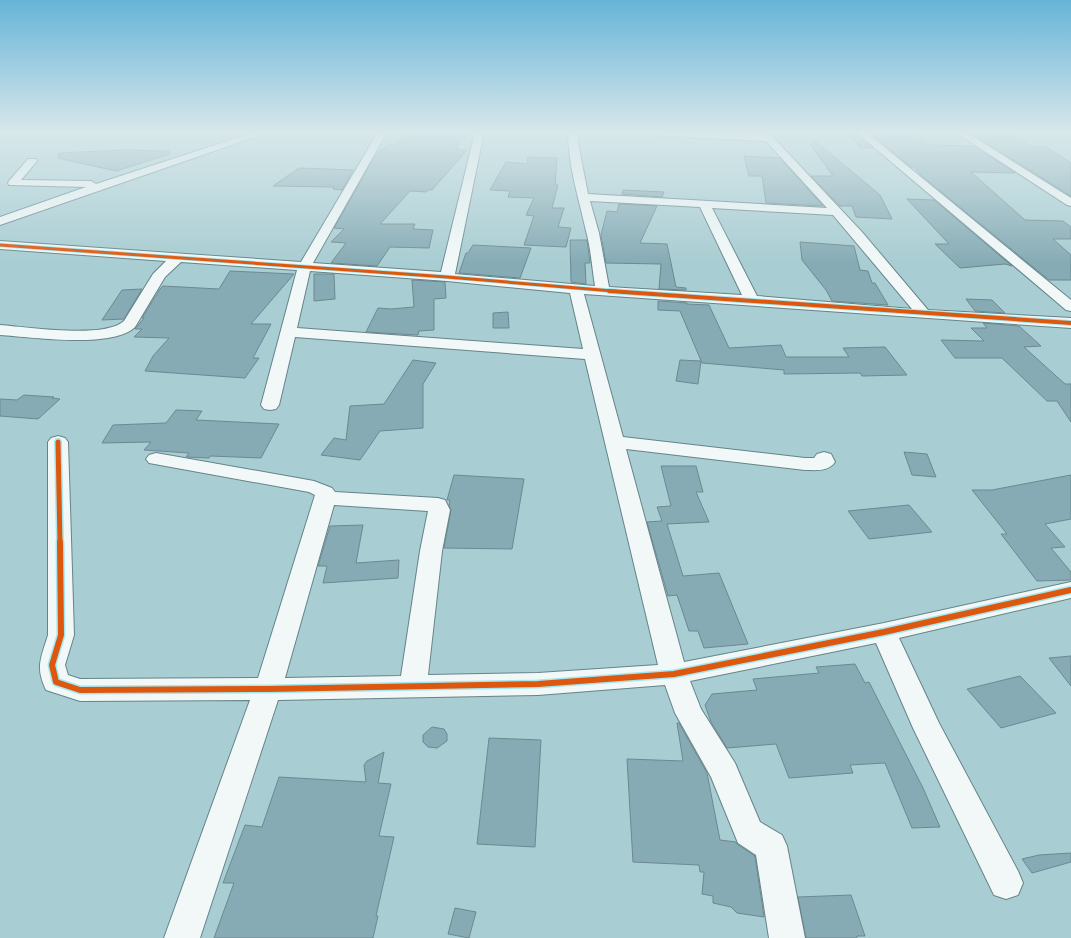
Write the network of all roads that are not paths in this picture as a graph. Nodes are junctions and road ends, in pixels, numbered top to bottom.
1 (19, 176) edge
2 (131, 176) edge
3 (358, 176) edge
4 (470, 176) edge
5 (579, 176) edge
6 (803, 176) edge
7 (912, 176) edge
8 (1028, 176) edge
9 (13, 183) junction
10 (0, 184) edge
11 (106, 184) junction
12 (582, 197) junction
13 (1071, 204) edge
14 (705, 205) junction
15 (836, 212) junction
16 (0, 221) edge
17 (0, 245) edge
18 (178, 258) junction
19 (304, 268) junction
20 (447, 277) junction
21 (576, 289) junction
22 (603, 290) junction
23 (752, 300) junction
24 (1071, 307) edge
25 (924, 314) junction
26 (1071, 323) edge
27 (0, 330) edge
28 (289, 332) junction
29 (592, 355) junction
30 (270, 405) dead end
31 (58, 442) dead end
32 (614, 442) junction
33 (824, 458) dead end
34 (156, 459) dead end
35 (326, 498) junction
36 (1071, 590) edge
37 (884, 632) junction
38 (674, 674) junction
39 (413, 687) junction
40 (268, 689) junction
41 (1006, 883) dead end
42 (182, 938) edge
43 (787, 938) edge

1 - 9 street
2 - 11 street
3 - 19 street
4 - 20 street
5 - 12 street
6 - 15 street
7 - 24 street
8 - 13 street
9 - 10 street
9 - 11 street
11 - 16 street
12 - 14 street
12 - 22 street
14 - 15 street
14 - 23 street
15 - 25 street
17 - 18 street
18 - 19 street
18 - 27 street
19 - 20 street
19 - 28 street
20 - 21 street
21 - 22 street
21 - 29 street
22 - 23 street
23 - 25 street
25 - 26 street
28 - 29 street
28 - 30 street
29 - 32 street
31 - 40 street
32 - 33 street
32 - 38 street
34 - 35 street
35 - 39 street
35 - 40 street
36 - 37 street
37 - 38 street
37 - 41 street
38 - 39 street
38 - 43 street
39 - 40 street
40 - 42 street

